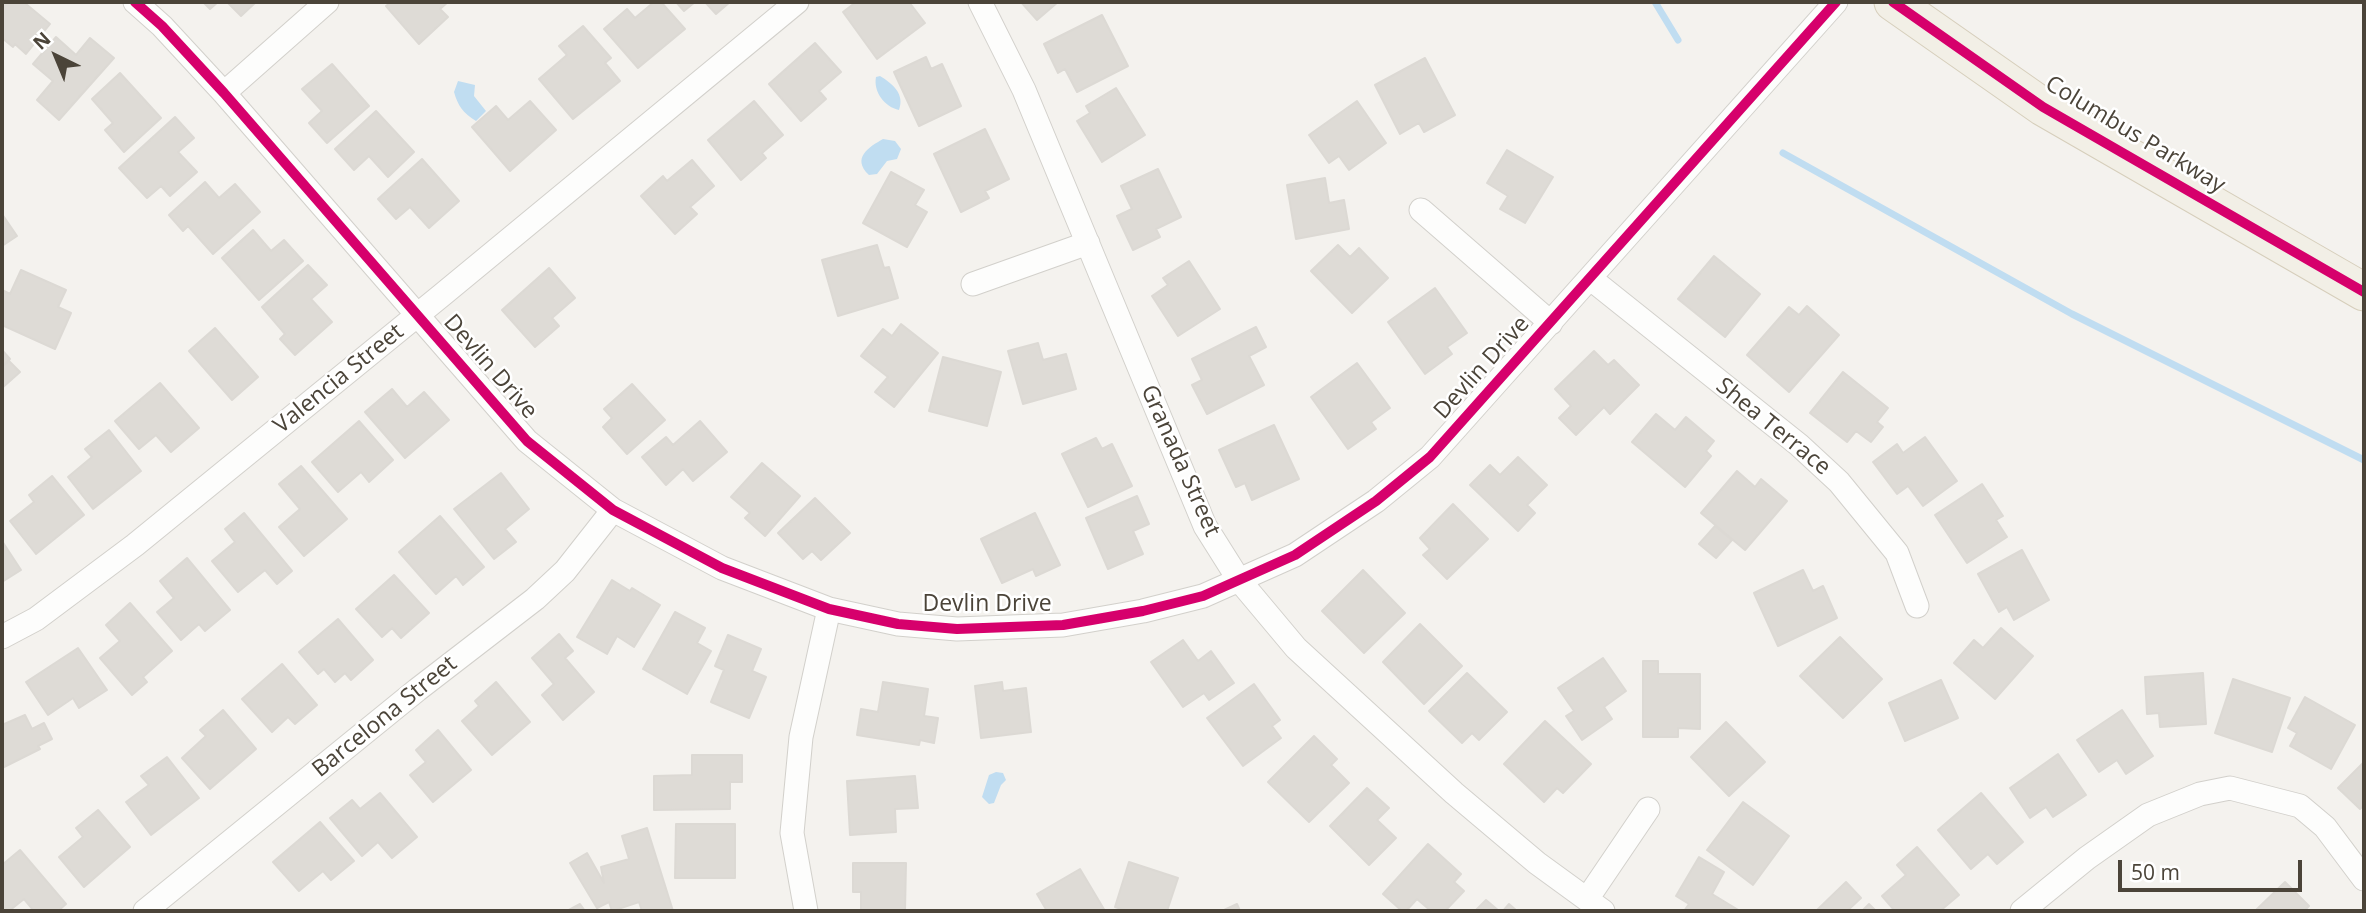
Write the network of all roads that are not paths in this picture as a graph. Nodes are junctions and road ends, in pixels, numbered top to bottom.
1 (135, 2) edge
2 (327, 2) edge
3 (796, 2) edge
4 (980, 2) edge
5 (1836, 2) edge
6 (1893, 2) edge
7 (224, 93) junction
8 (1421, 210) dead end
9 (1088, 243) junction
10 (1591, 279) junction
11 (973, 284) dead end
12 (2364, 292) edge
13 (418, 315) junction
14 (1551, 323) junction
15 (613, 510) junction
16 (1239, 580) junction
17 (1917, 606) dead end
18 (830, 609) junction
19 (2, 636) edge
20 (1648, 808) dead end
21 (2364, 879) edge
22 (1595, 905) edge
23 (145, 911) edge
24 (806, 911) edge
25 (2022, 911) edge

1 - 7 street, Devlin Drive
2 - 7 street
3 - 13 street, Valencia Street
4 - 9 street, Granada Street
5 - 10 street, Devlin Drive
6 - 12 main road, Columbus Parkway
7 - 13 street, Devlin Drive
8 - 14 street
9 - 11 street
9 - 16 street, Granada Street
10 - 14 street, Devlin Drive
10 - 17 street, Shea Terrace
13 - 15 street, Devlin Drive
13 - 19 street, Valencia Street
14 - 16 street, Devlin Drive
15 - 18 street, Devlin Drive
15 - 23 street, Barcelona Street
16 - 18 street, Devlin Drive
16 - 22 street, Granada Street
18 - 24 street
20 - 22 street
21 - 25 street

